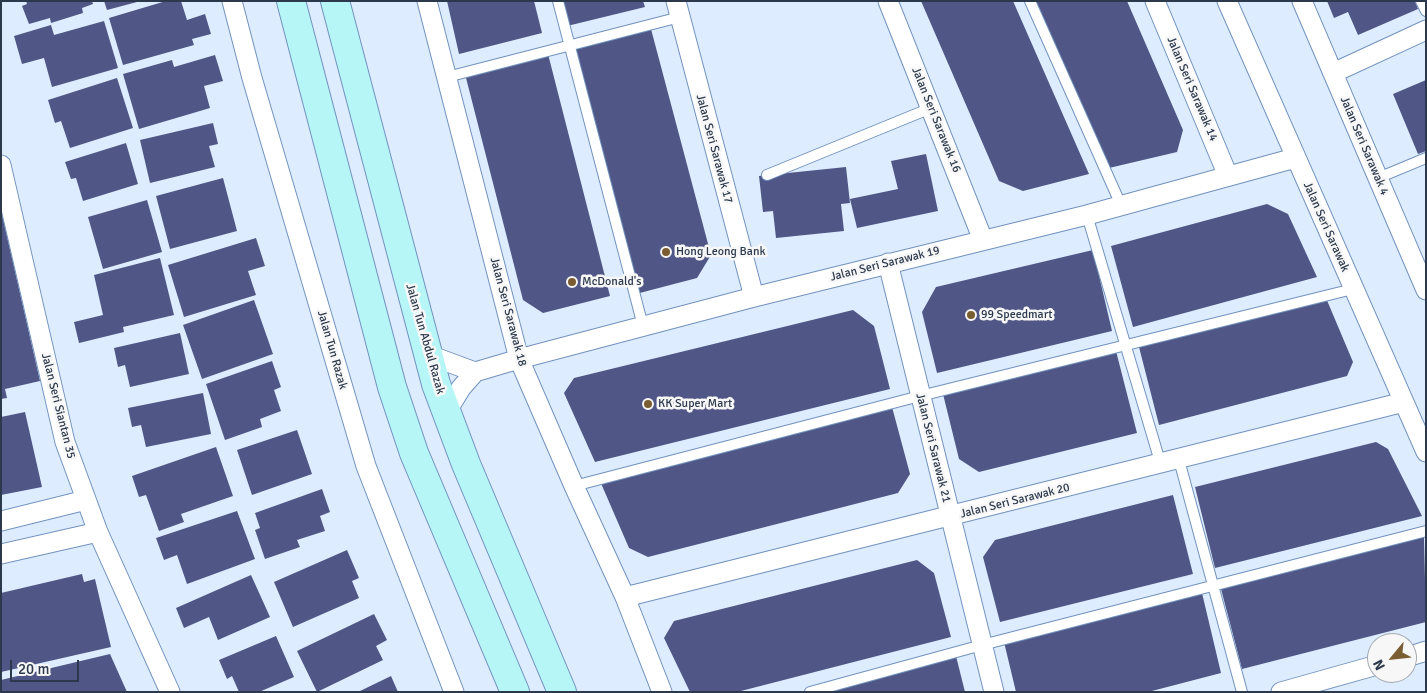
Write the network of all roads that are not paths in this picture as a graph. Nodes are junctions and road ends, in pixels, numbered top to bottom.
1 (232, 1) edge
2 (291, 1) edge
3 (335, 1) edge
4 (427, 1) edge
5 (558, 1) edge
6 (888, 1) edge
7 (1030, 1) edge
8 (1155, 1) edge
9 (1226, 1) edge
10 (1302, 1) edge
11 (1422, 1) edge
12 (678, 9) edge
13 (1426, 11) edge
14 (1426, 30) edge
15 (570, 45) junction
16 (1332, 73) junction
17 (447, 77) junction
18 (931, 108) junction
19 (1295, 158) junction
20 (1426, 158) edge
21 (1, 165) edge
22 (767, 174) dead end
23 (1228, 176) junction
24 (1378, 178) junction
25 (1121, 205) junction
26 (1087, 214) junction
27 (983, 240) junction
28 (888, 263) junction
29 (1424, 281) edge
30 (1353, 289) junction
31 (754, 297) junction
32 (643, 326) junction
33 (1126, 345) junction
34 (429, 355) junction
35 (519, 359) junction
36 (475, 372) junction
37 (920, 396) junction
38 (1404, 402) junction
39 (447, 411) junction
40 (1426, 452) edge
41 (1179, 460) junction
42 (1160, 464) junction
43 (574, 486) junction
44 (86, 500) junction
45 (950, 517) junction
46 (1, 521) edge
47 (1426, 531) edge
48 (98, 532) junction
49 (1, 554) edge
50 (1213, 585) junction
51 (625, 597) junction
52 (982, 645) junction
53 (1367, 668) edge
54 (170, 692) edge
55 (454, 692) edge
56 (515, 692) edge
57 (562, 692) edge
58 (662, 692) edge
59 (810, 692) edge
60 (994, 692) edge
61 (1242, 692) edge
62 (1281, 692) edge

1 - 55 street, Jalan Tun Razak
2 - 56 main road
3 - 34 main road, Jalan Tun Abdul Razak
4 - 17 street, Jalan Seri Sarawak 18
5 - 15 lane
6 - 18 street, Jalan Seri Sarawak 16
7 - 25 lane
8 - 23 street, Jalan Seri Sarawak 14
9 - 19 street, Jalan Seri Sarawak
10 - 16 street, Jalan Seri Sarawak 4
11 - 13 lane
12 - 15 lane
12 - 31 street, Jalan Seri Sarawak 17
14 - 16 street
15 - 17 lane
15 - 32 lane
16 - 24 street, Jalan Seri Sarawak 4
17 - 35 street, Jalan Seri Sarawak 18
18 - 22 lane
18 - 27 street, Jalan Seri Sarawak 16
19 - 23 street, Jalan Seri Sarawak 19
19 - 30 street, Jalan Seri Sarawak
20 - 24 lane
21 - 44 street, Jalan Seri Siantan 35
23 - 25 street, Jalan Seri Sarawak 19
24 - 29 street, Jalan Seri Sarawak 4
25 - 26 street, Jalan Seri Sarawak 19
26 - 27 street, Jalan Seri Sarawak 19
26 - 33 lane
27 - 28 street, Jalan Seri Sarawak 19
28 - 31 street, Jalan Seri Sarawak 19
28 - 37 street, Jalan Seri Sarawak 21
30 - 33 lane
30 - 38 street, Jalan Seri Sarawak
31 - 32 street, Jalan Seri Sarawak 19
32 - 35 street, Jalan Seri Sarawak 19
33 - 37 lane
33 - 42 lane
34 - 36 street
34 - 39 main road, Jalan Tun Abdul Razak
35 - 36 street, Jalan Seri Sarawak 19
35 - 43 street, Jalan Seri Sarawak 18
36 - 39 street
37 - 43 lane
37 - 45 street, Jalan Seri Sarawak 21
38 - 40 street, Jalan Seri Sarawak
38 - 41 street, Jalan Seri Sarawak 20
39 - 57 main road, Jalan Tun Abdul Razak
41 - 42 street, Jalan Seri Sarawak 20
41 - 50 lane
42 - 45 street, Jalan Seri Sarawak 20
43 - 51 street, Jalan Seri Sarawak 18
44 - 46 street
44 - 48 street, Jalan Seri Siantan 35
45 - 51 street, Jalan Seri Sarawak 20
45 - 52 street, Jalan Seri Sarawak 21
47 - 50 lane
48 - 49 street
48 - 54 street, Jalan Seri Siantan 35
50 - 52 lane
50 - 61 lane
51 - 58 street, Jalan Seri Sarawak 18
52 - 59 lane
52 - 60 street, Jalan Seri Sarawak 21
53 - 62 street

